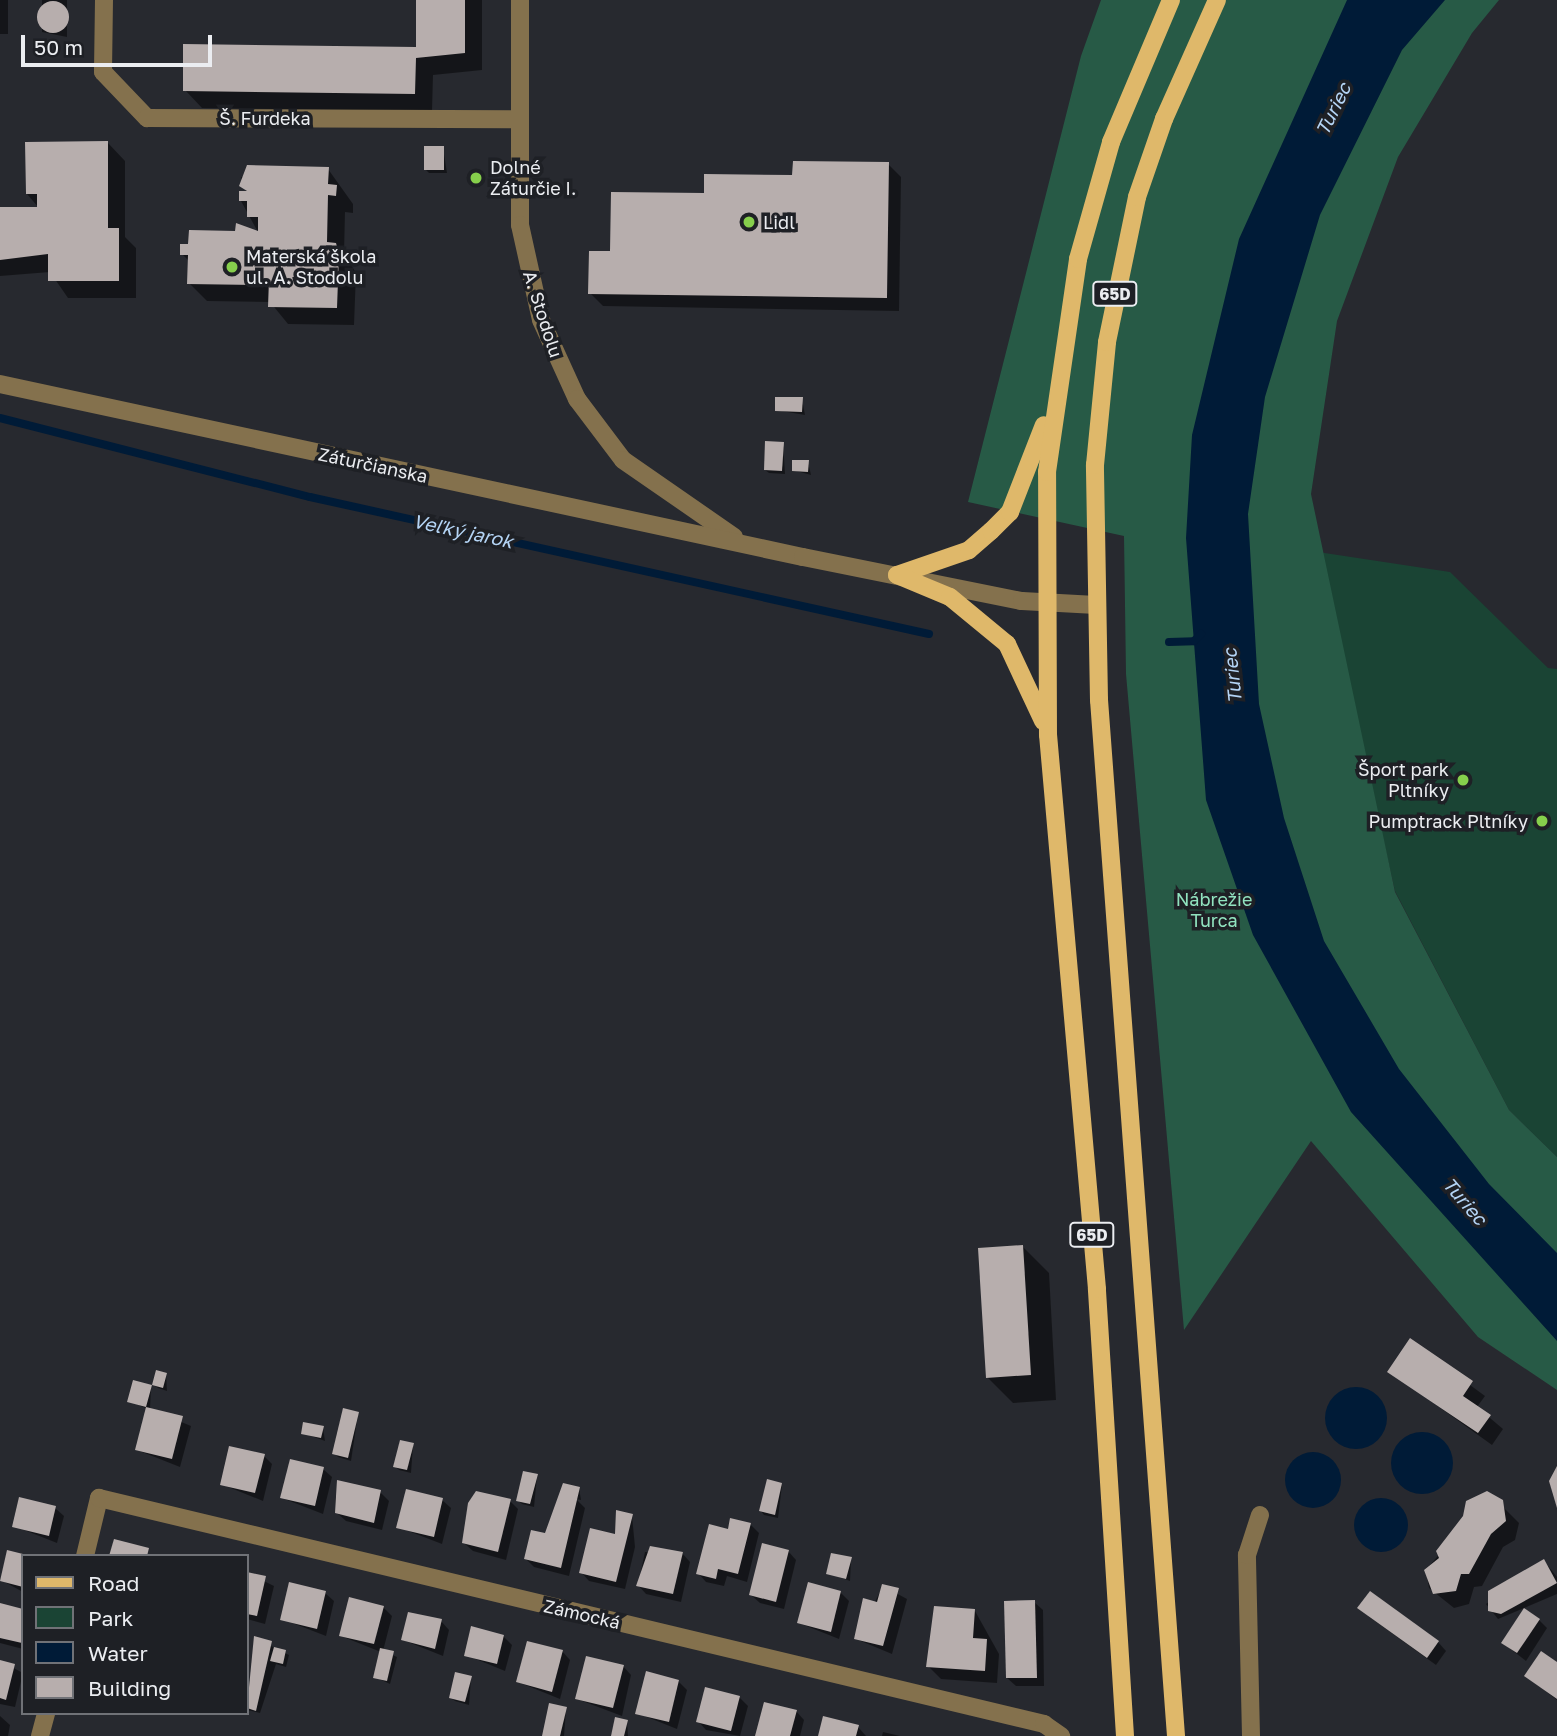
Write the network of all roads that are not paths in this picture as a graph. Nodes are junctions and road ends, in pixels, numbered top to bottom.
1 (104, 0) edge
2 (520, 0) edge
3 (1171, 0) edge
4 (1217, 0) edge
5 (517, 120) junction
6 (0, 384) edge
7 (1053, 399) junction
8 (746, 545) junction
9 (897, 575) junction
10 (1046, 603) junction
11 (1096, 605) junction
12 (1048, 735) junction
13 (1260, 1515) dead end
14 (85, 1554) edge
15 (45, 1715) edge
16 (40, 1736) edge
17 (1061, 1736) edge
18 (1125, 1736) edge
19 (1176, 1736) edge
20 (1251, 1736) edge

1 - 5 street, Š. Furdeka
2 - 5 street, A. Stodolu
3 - 7 main road, 65D
4 - 11 main road, 65D
5 - 8 street, A. Stodolu
6 - 8 street, Záturčianska
7 - 9 main road
7 - 10 main road, 65D
8 - 9 street, Záturčianska
9 - 10 street, Záturčianska
9 - 12 main road
10 - 11 street, Záturčianska
10 - 12 main road, 65D
11 - 19 main road, 65D
12 - 18 main road, 65D
13 - 20 street
14 - 17 street, Zámocká
15 - 16 street

